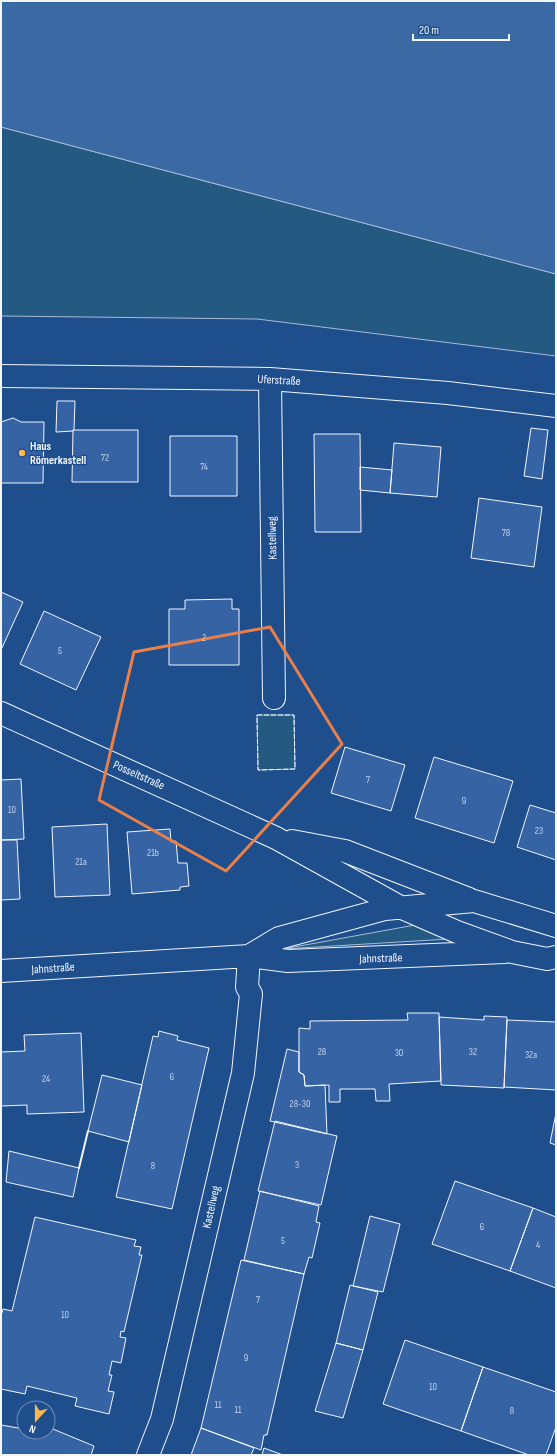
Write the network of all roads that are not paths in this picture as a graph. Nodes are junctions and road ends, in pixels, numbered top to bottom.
1 (1, 376) edge
2 (270, 379) junction
3 (556, 406) edge
4 (274, 698) dead end
5 (1, 713) edge
6 (276, 838) junction
7 (474, 901) junction
8 (402, 908) junction
9 (556, 926) edge
10 (512, 952) junction
11 (249, 956) junction
12 (556, 957) edge
13 (1, 971) edge
14 (148, 1455) edge

1 - 2 street, Uferstraße
2 - 3 street, Uferstraße
2 - 4 street, Kastellweg
5 - 6 street, Posseltstraße
6 - 7 street, Posseltstraße
6 - 8 street, Posseltstraße
7 - 8 street, Jahnstraße
7 - 9 street, Jahnstraße
8 - 10 street, Jahnstraße
8 - 11 street, Jahnstraße
10 - 11 street, Jahnstraße
10 - 12 street, Jahnstraße
11 - 13 street, Jahnstraße
11 - 14 street, Kastellweg

